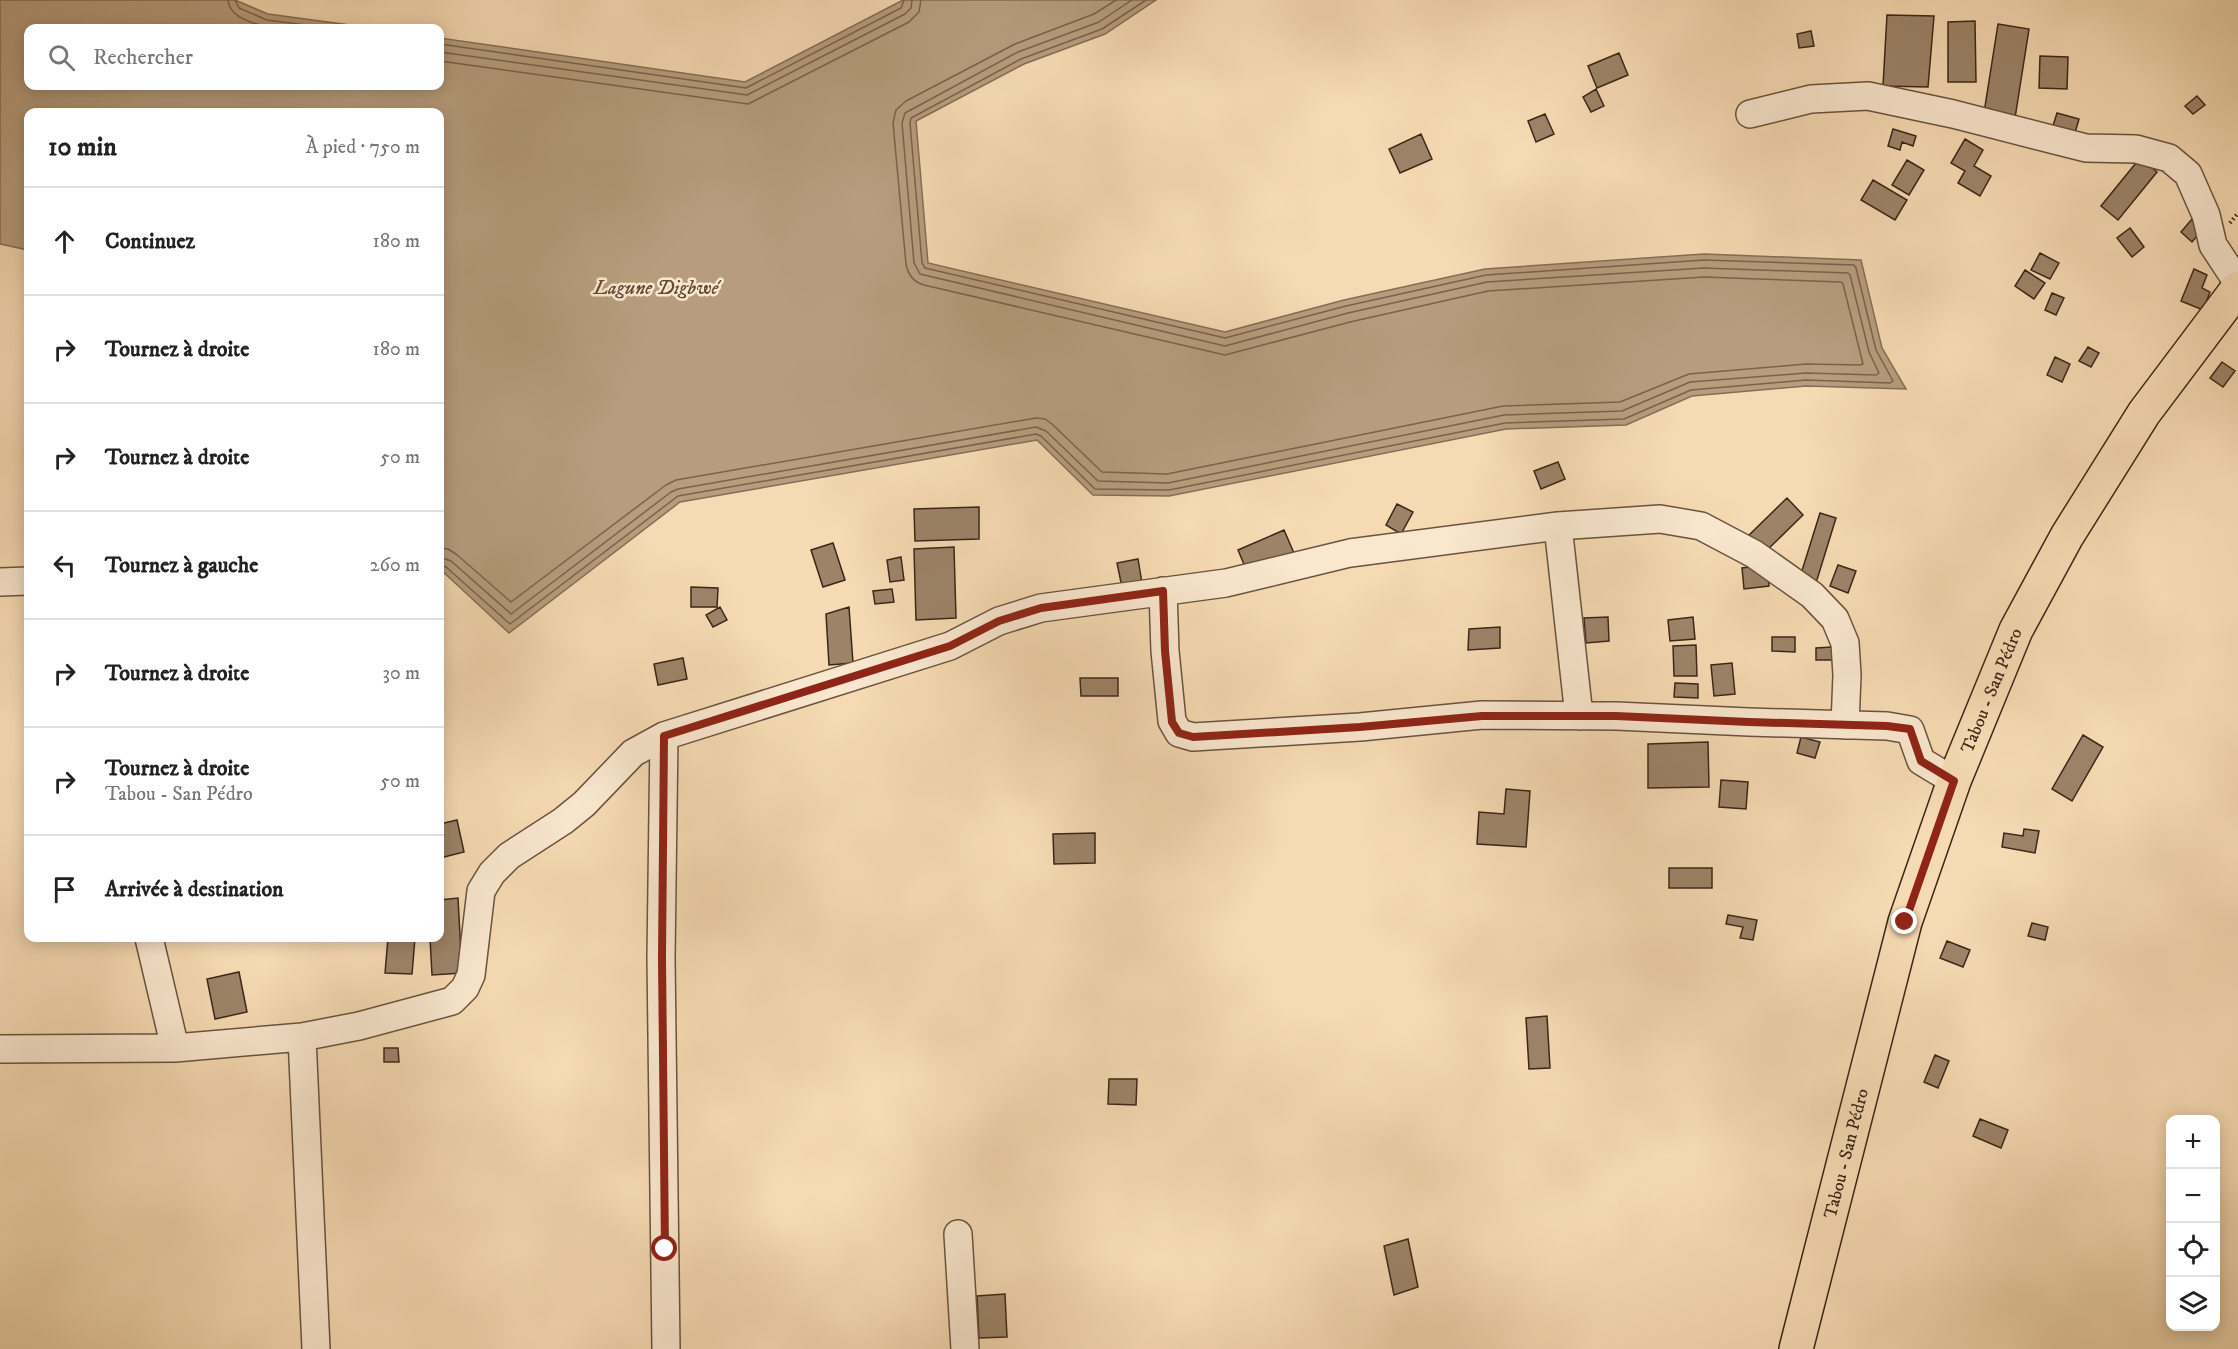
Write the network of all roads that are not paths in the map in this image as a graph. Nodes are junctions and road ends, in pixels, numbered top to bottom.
1 (1750, 114) dead end
2 (2238, 283) edge
3 (2238, 288) edge
4 (1558, 526) junction
5 (24, 581) edge
6 (0, 582) edge
7 (1163, 591) junction
8 (1579, 716) junction
9 (1845, 725) junction
10 (664, 736) junction
11 (1954, 781) junction
12 (150, 942) edge
13 (302, 1037) junction
14 (175, 1048) junction
15 (0, 1049) edge
16 (958, 1234) dead end
17 (316, 1349) edge
18 (666, 1349) edge
19 (966, 1349) edge
20 (1797, 1349) edge

1 - 2 street
3 - 11 main road, Tabou - San Pédro
4 - 7 street
4 - 8 street
4 - 9 street
5 - 6 street
7 - 8 street
7 - 10 street
8 - 9 street
9 - 11 street
10 - 13 street
10 - 18 street
11 - 20 main road, Tabou - San Pédro
12 - 14 street
13 - 14 street
13 - 17 street
14 - 15 street
16 - 19 street

